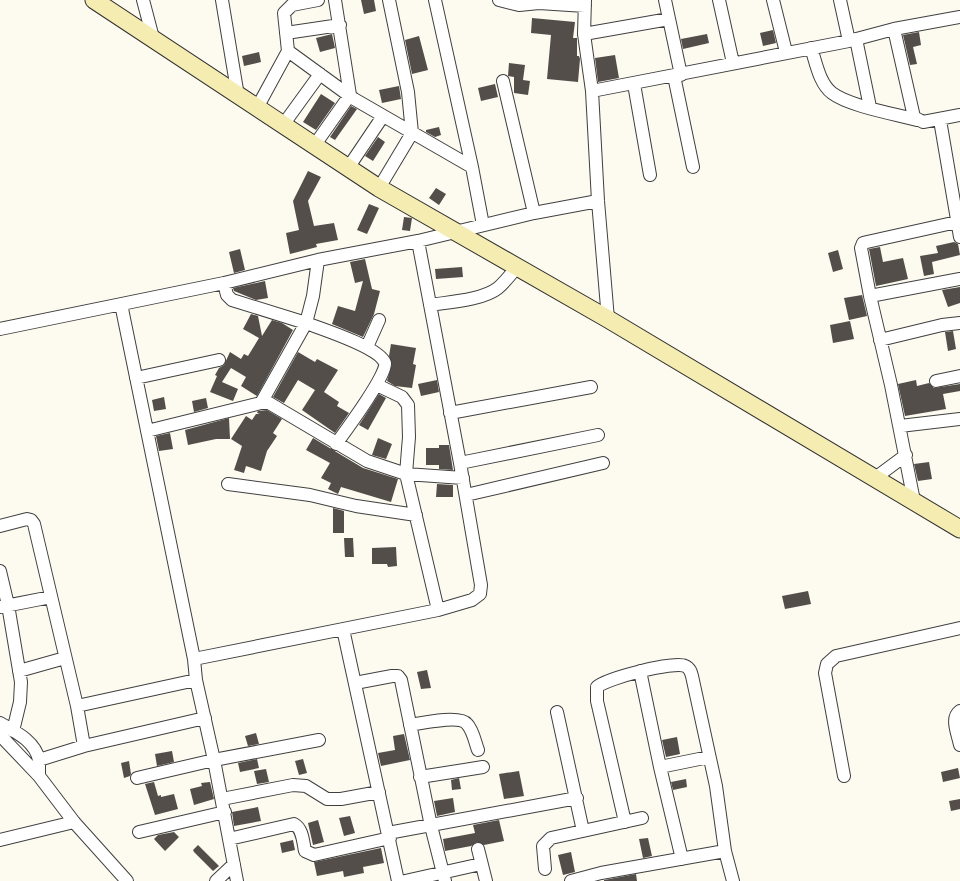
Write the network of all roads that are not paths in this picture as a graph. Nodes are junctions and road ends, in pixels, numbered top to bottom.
1 (94, 0) edge
2 (144, 0) edge
3 (222, 0) edge
4 (318, 0) edge
5 (335, 0) edge
6 (390, 0) edge
7 (435, 0) edge
8 (499, 0) edge
9 (665, 0) edge
10 (719, 0) edge
11 (774, 0) edge
12 (840, 0) edge
13 (539, 2) edge
14 (585, 3) edge
15 (960, 17) edge
16 (669, 19) junction
17 (340, 25) junction
18 (894, 29) junction
19 (286, 33) junction
20 (584, 34) junction
21 (153, 38) junction
22 (852, 40) junction
23 (811, 48) junction
24 (288, 51) junction
25 (786, 52) junction
26 (733, 63) junction
27 (320, 74) junction
28 (677, 76) junction
29 (503, 81) dead end
30 (634, 84) junction
31 (592, 91) junction
32 (350, 95) junction
33 (238, 96) junction
34 (870, 107) junction
35 (257, 108) junction
36 (960, 115) edge
37 (383, 116) junction
38 (917, 120) junction
39 (940, 120) junction
40 (283, 125) junction
41 (412, 133) junction
42 (314, 146) junction
43 (472, 167) junction
44 (693, 167) dead end
45 (348, 168) junction
46 (650, 175) dead end
47 (379, 188) junction
48 (598, 200) junction
49 (534, 213) junction
50 (956, 222) junction
51 (483, 225) junction
52 (456, 232) junction
53 (960, 237) edge
54 (418, 241) junction
55 (318, 260) junction
56 (517, 267) junction
57 (960, 279) edge
58 (224, 283) junction
59 (870, 296) junction
60 (121, 304) junction
61 (430, 305) junction
62 (608, 319) junction
63 (379, 320) dead end
64 (306, 323) junction
65 (960, 324) edge
66 (0, 329) edge
67 (880, 340) junction
68 (367, 347) junction
69 (220, 360) dead end
70 (960, 376) edge
71 (136, 378) junction
72 (936, 381) dead end
73 (377, 385) junction
74 (591, 387) dead end
75 (261, 403) junction
76 (450, 414) junction
77 (960, 420) edge
78 (900, 426) junction
79 (148, 431) junction
80 (598, 435) dead end
81 (336, 444) junction
82 (906, 455) junction
83 (460, 463) junction
84 (603, 463) dead end
85 (406, 474) junction
86 (463, 478) junction
87 (875, 478) junction
88 (228, 484) dead end
89 (466, 495) junction
90 (914, 501) junction
91 (416, 514) junction
92 (0, 526) edge
93 (960, 529) edge
94 (0, 570) edge
95 (51, 597) junction
96 (4, 606) edge
97 (438, 610) junction
98 (960, 628) edge
99 (343, 629) junction
100 (65, 658) junction
101 (194, 659) junction
102 (19, 671) junction
103 (640, 671) junction
104 (196, 680) junction
105 (355, 683) junction
106 (77, 706) junction
107 (960, 710) edge
108 (557, 712) dead end
109 (205, 718) junction
110 (0, 723) edge
111 (410, 725) junction
112 (13, 730) junction
113 (0, 735) edge
114 (319, 740) dead end
115 (960, 745) edge
116 (84, 746) junction
117 (478, 750) dead end
118 (710, 757) junction
119 (39, 760) junction
120 (214, 760) junction
121 (483, 766) dead end
122 (660, 767) junction
123 (39, 776) junction
124 (844, 776) dead end
125 (420, 777) junction
126 (137, 778) dead end
127 (379, 792) junction
128 (577, 798) junction
129 (222, 799) junction
130 (225, 812) junction
131 (642, 818) dead end
132 (74, 822) junction
133 (625, 822) junction
134 (431, 826) junction
135 (583, 831) junction
136 (139, 832) dead end
137 (389, 836) junction
138 (229, 839) junction
139 (0, 840) edge
140 (478, 849) dead end
141 (725, 851) junction
142 (682, 859) junction
143 (234, 864) junction
144 (481, 864) junction
145 (545, 869) dead end
146 (444, 877) edge
147 (127, 881) edge
148 (216, 881) edge
149 (237, 881) edge
150 (398, 881) edge
151 (405, 881) edge
152 (486, 881) edge
153 (571, 881) edge
154 (733, 881) edge

1 - 21 street
2 - 21 street
3 - 33 street
4 - 19 street
5 - 17 street
6 - 41 street
7 - 43 street
8 - 13 street
9 - 16 street
10 - 26 street
11 - 25 street
12 - 22 street
13 - 14 street
14 - 20 street
15 - 18 street
16 - 20 street
16 - 28 street
17 - 19 street
17 - 32 street
18 - 22 street
18 - 38 street
19 - 24 street
20 - 31 street
21 - 33 street
22 - 23 street
22 - 34 street
23 - 25 street
23 - 34 street
24 - 27 street
24 - 35 street
25 - 26 street
26 - 28 street
27 - 32 street
27 - 40 street
28 - 30 street
28 - 44 street
29 - 49 street
30 - 31 street
30 - 46 street
31 - 48 street
32 - 37 street
32 - 42 street
33 - 35 street
34 - 38 street
35 - 40 street
36 - 39 street
37 - 41 street
37 - 45 street
38 - 39 street
39 - 50 street
40 - 42 street
41 - 43 street
41 - 47 street
42 - 45 street
43 - 51 street
45 - 47 street
47 - 52 street
48 - 49 street
48 - 62 street
49 - 51 street
50 - 53 street
50 - 59 street
51 - 52 street
52 - 54 street
52 - 56 street
54 - 55 street
54 - 61 street
55 - 58 street
55 - 64 street
56 - 61 street
56 - 62 street
57 - 59 street
58 - 60 street
58 - 64 street
59 - 67 street
60 - 66 street
60 - 71 street
61 - 76 street
62 - 87 street
63 - 68 street
64 - 68 street
64 - 75 street
65 - 67 street
67 - 78 street
68 - 73 street
69 - 71 street
70 - 72 street
71 - 79 street
73 - 81 street
73 - 85 street
74 - 76 street
75 - 79 street
75 - 81 street
76 - 83 street
77 - 78 street
78 - 82 street
79 - 101 street
80 - 83 street
81 - 85 street
82 - 87 street
82 - 90 street
83 - 86 street
84 - 89 street
85 - 86 street
85 - 91 street
86 - 89 street
87 - 90 street
88 - 91 street
89 - 97 street
90 - 93 street
91 - 97 street
92 - 95 street
94 - 96 street
95 - 96 street
95 - 100 street
96 - 102 street
97 - 99 street
98 - 124 street
99 - 101 street
99 - 105 street
100 - 102 street
100 - 106 street
101 - 104 street
102 - 112 street
103 - 118 street
103 - 122 street
103 - 133 street
104 - 106 street
104 - 109 street
105 - 111 street
105 - 127 street
106 - 116 street
107 - 115 street
108 - 128 street
109 - 116 street
109 - 120 street
110 - 112 street
111 - 117 street
111 - 125 street
112 - 119 street
113 - 123 street
114 - 120 street
116 - 119 street
118 - 122 street
118 - 141 street
119 - 123 street
120 - 126 street
120 - 129 street
121 - 125 street
122 - 142 street
123 - 132 street
125 - 134 street
127 - 129 street
127 - 137 street
128 - 134 street
128 - 135 street
129 - 130 street
130 - 136 street
130 - 138 street
131 - 133 street
132 - 139 street
132 - 147 street
133 - 135 street
134 - 137 street
134 - 146 street
135 - 145 street
137 - 138 street
137 - 150 street
138 - 143 street
140 - 144 street
141 - 142 street
141 - 154 street
142 - 153 street
143 - 148 street
143 - 149 street
144 - 146 street
144 - 152 street
146 - 151 street

